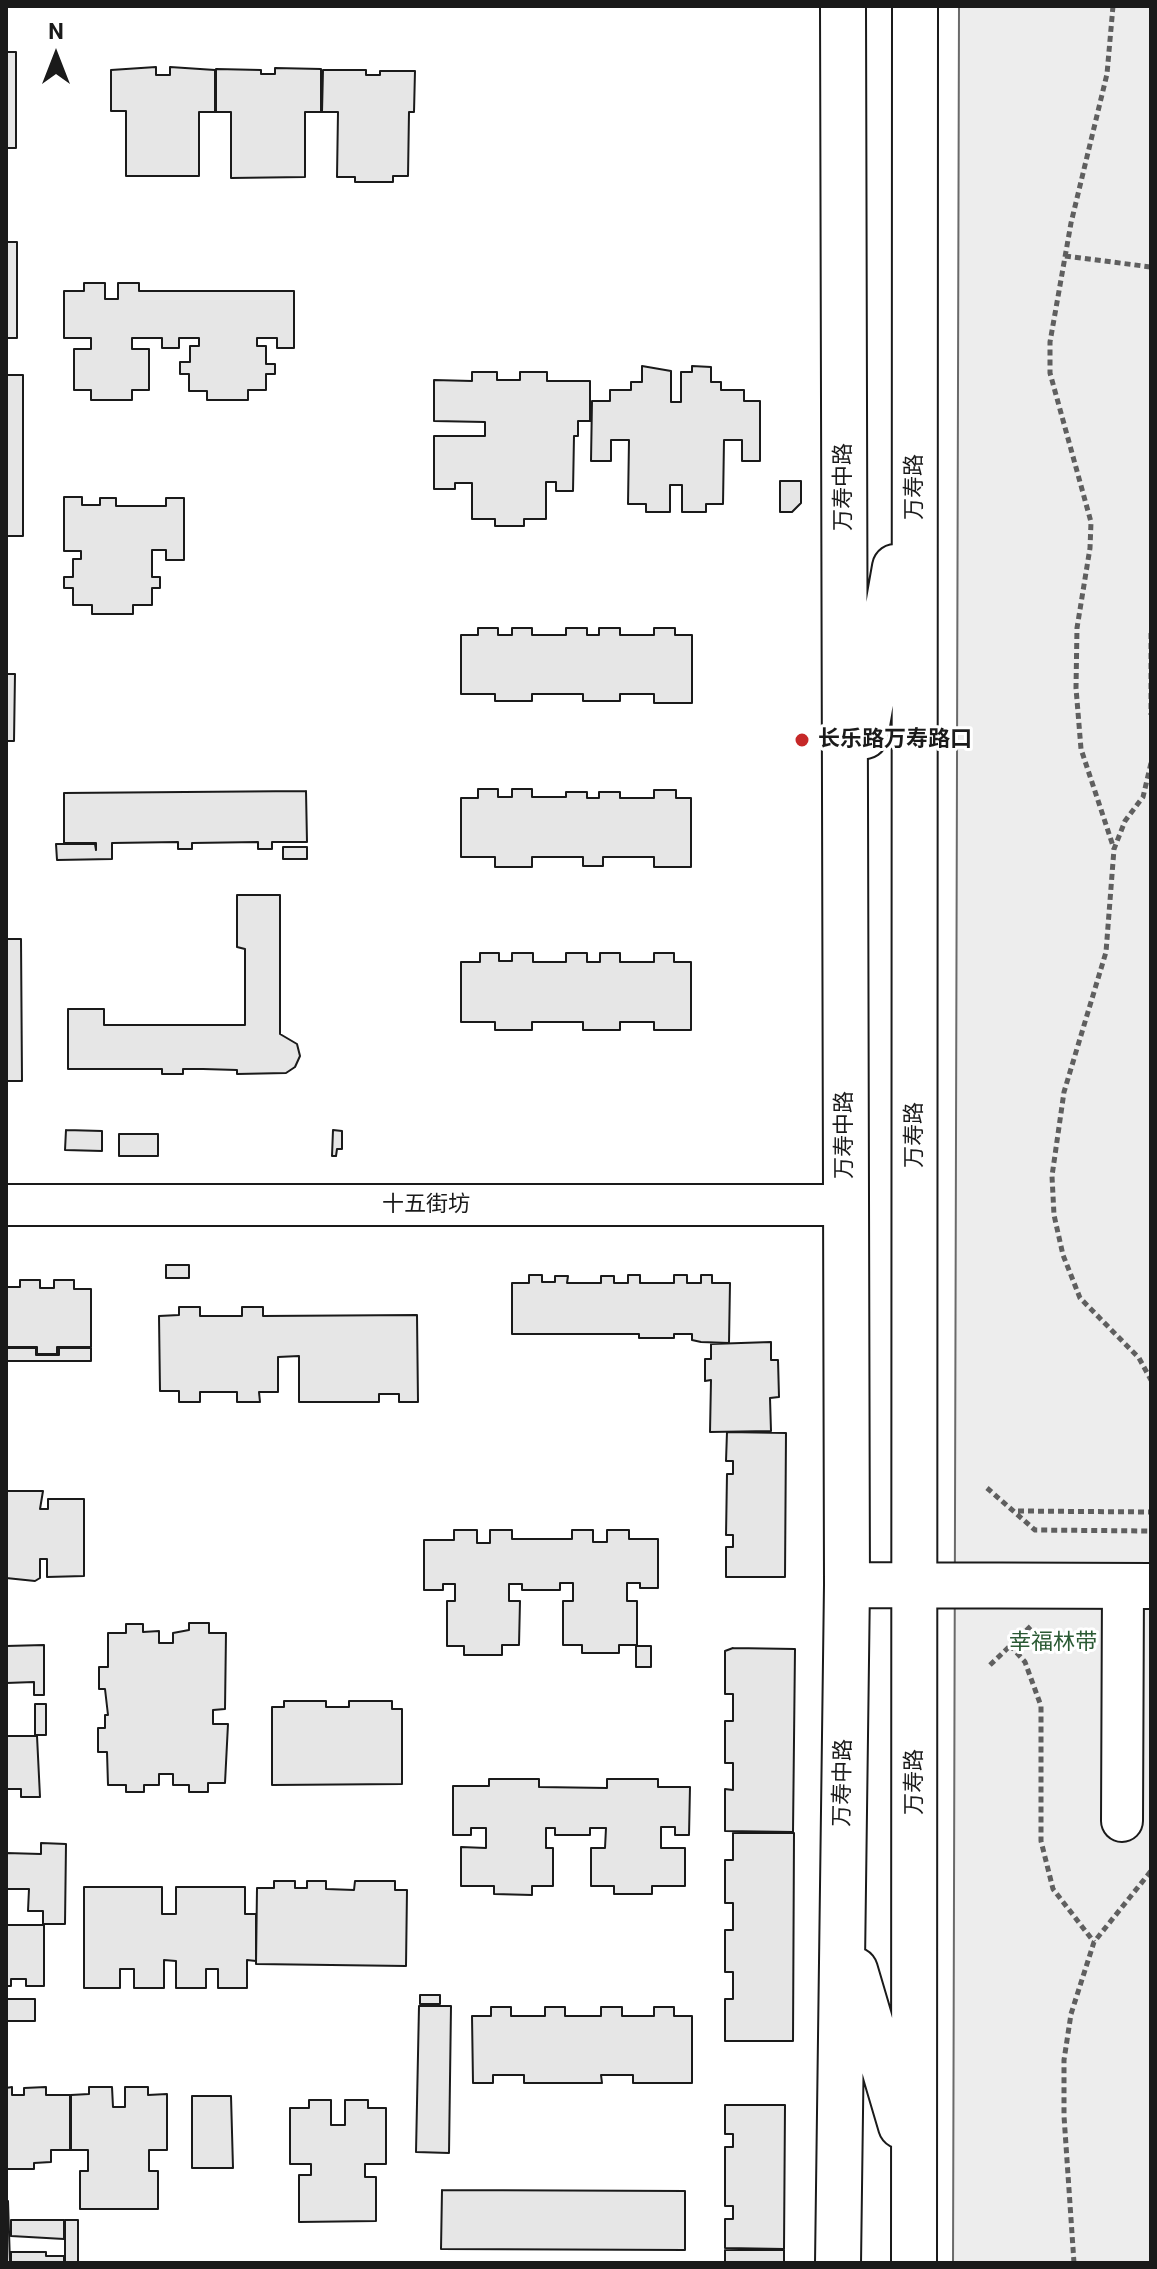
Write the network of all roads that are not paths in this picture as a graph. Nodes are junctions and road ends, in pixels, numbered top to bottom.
1 (843, 6) edge
2 (915, 6) edge
3 (915, 451) junction
4 (845, 851) junction
5 (6, 1205) edge
6 (846, 1205) junction
7 (847, 1585) junction
8 (915, 1586) junction
9 (1137, 1586) edge
10 (1122, 1821) dead end
11 (842, 1925) junction
12 (915, 2174) junction
13 (838, 2263) edge
14 (914, 2263) edge

1 - 4 main road, 万寿中路
2 - 3 main road, 万寿路
3 - 4 main road
3 - 8 main road, 万寿路
4 - 6 main road, 万寿中路
5 - 6 street, 十五街坊
6 - 7 main road, 万寿中路
7 - 8 main road
7 - 11 main road, 万寿中路
8 - 9 main road
8 - 12 main road, 万寿路
9 - 10 street
11 - 12 main road
11 - 13 main road, 万寿中路
12 - 14 main road, 万寿路

